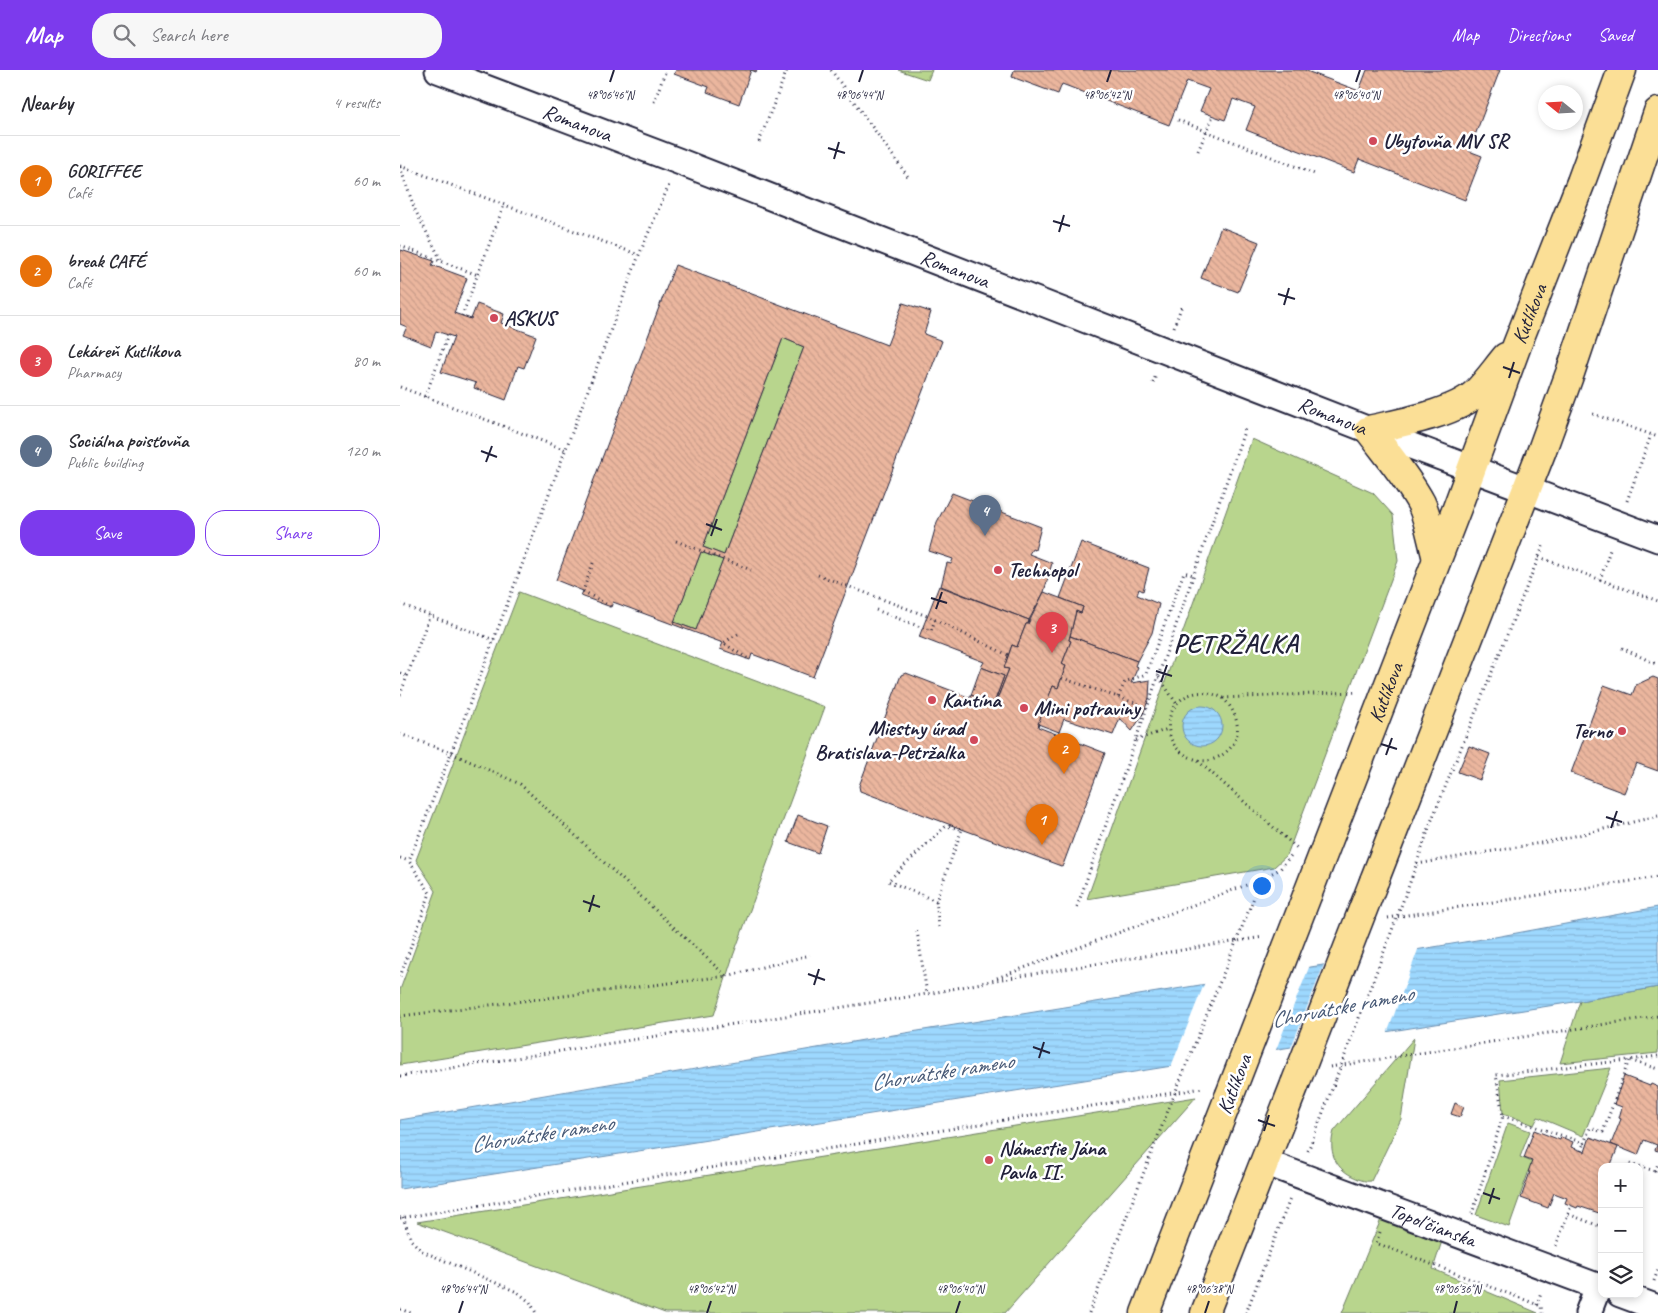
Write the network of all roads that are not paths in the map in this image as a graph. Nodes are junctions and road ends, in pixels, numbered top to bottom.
1 (438, 70) edge
2 (1622, 70) edge
3 (1658, 112) edge
4 (1517, 345) junction
5 (1369, 430) junction
6 (1472, 468) junction
7 (1527, 489) junction
8 (1658, 539) edge
9 (1437, 559) junction
10 (1264, 1162) junction
11 (1598, 1287) edge
12 (1600, 1298) edge
13 (1629, 1298) edge
14 (1658, 1308) edge
15 (1145, 1313) edge
16 (1205, 1313) edge
17 (1588, 1313) edge

1 - 5 street, Romanova
2 - 4 main road, Kutlíkova
3 - 7 main road
4 - 5 main road
4 - 6 main road, Kutlíkova
5 - 6 street, Romanova
5 - 9 main road
6 - 7 street, Romanova
6 - 9 main road, Kutlíkova
7 - 8 street, Romanova
7 - 10 main road, bridge
9 - 15 main road, Kutlíkova, bridge
10 - 11 street, Topoľčianska
10 - 16 main road
12 - 17 street
13 - 14 street, Topoľčianska

